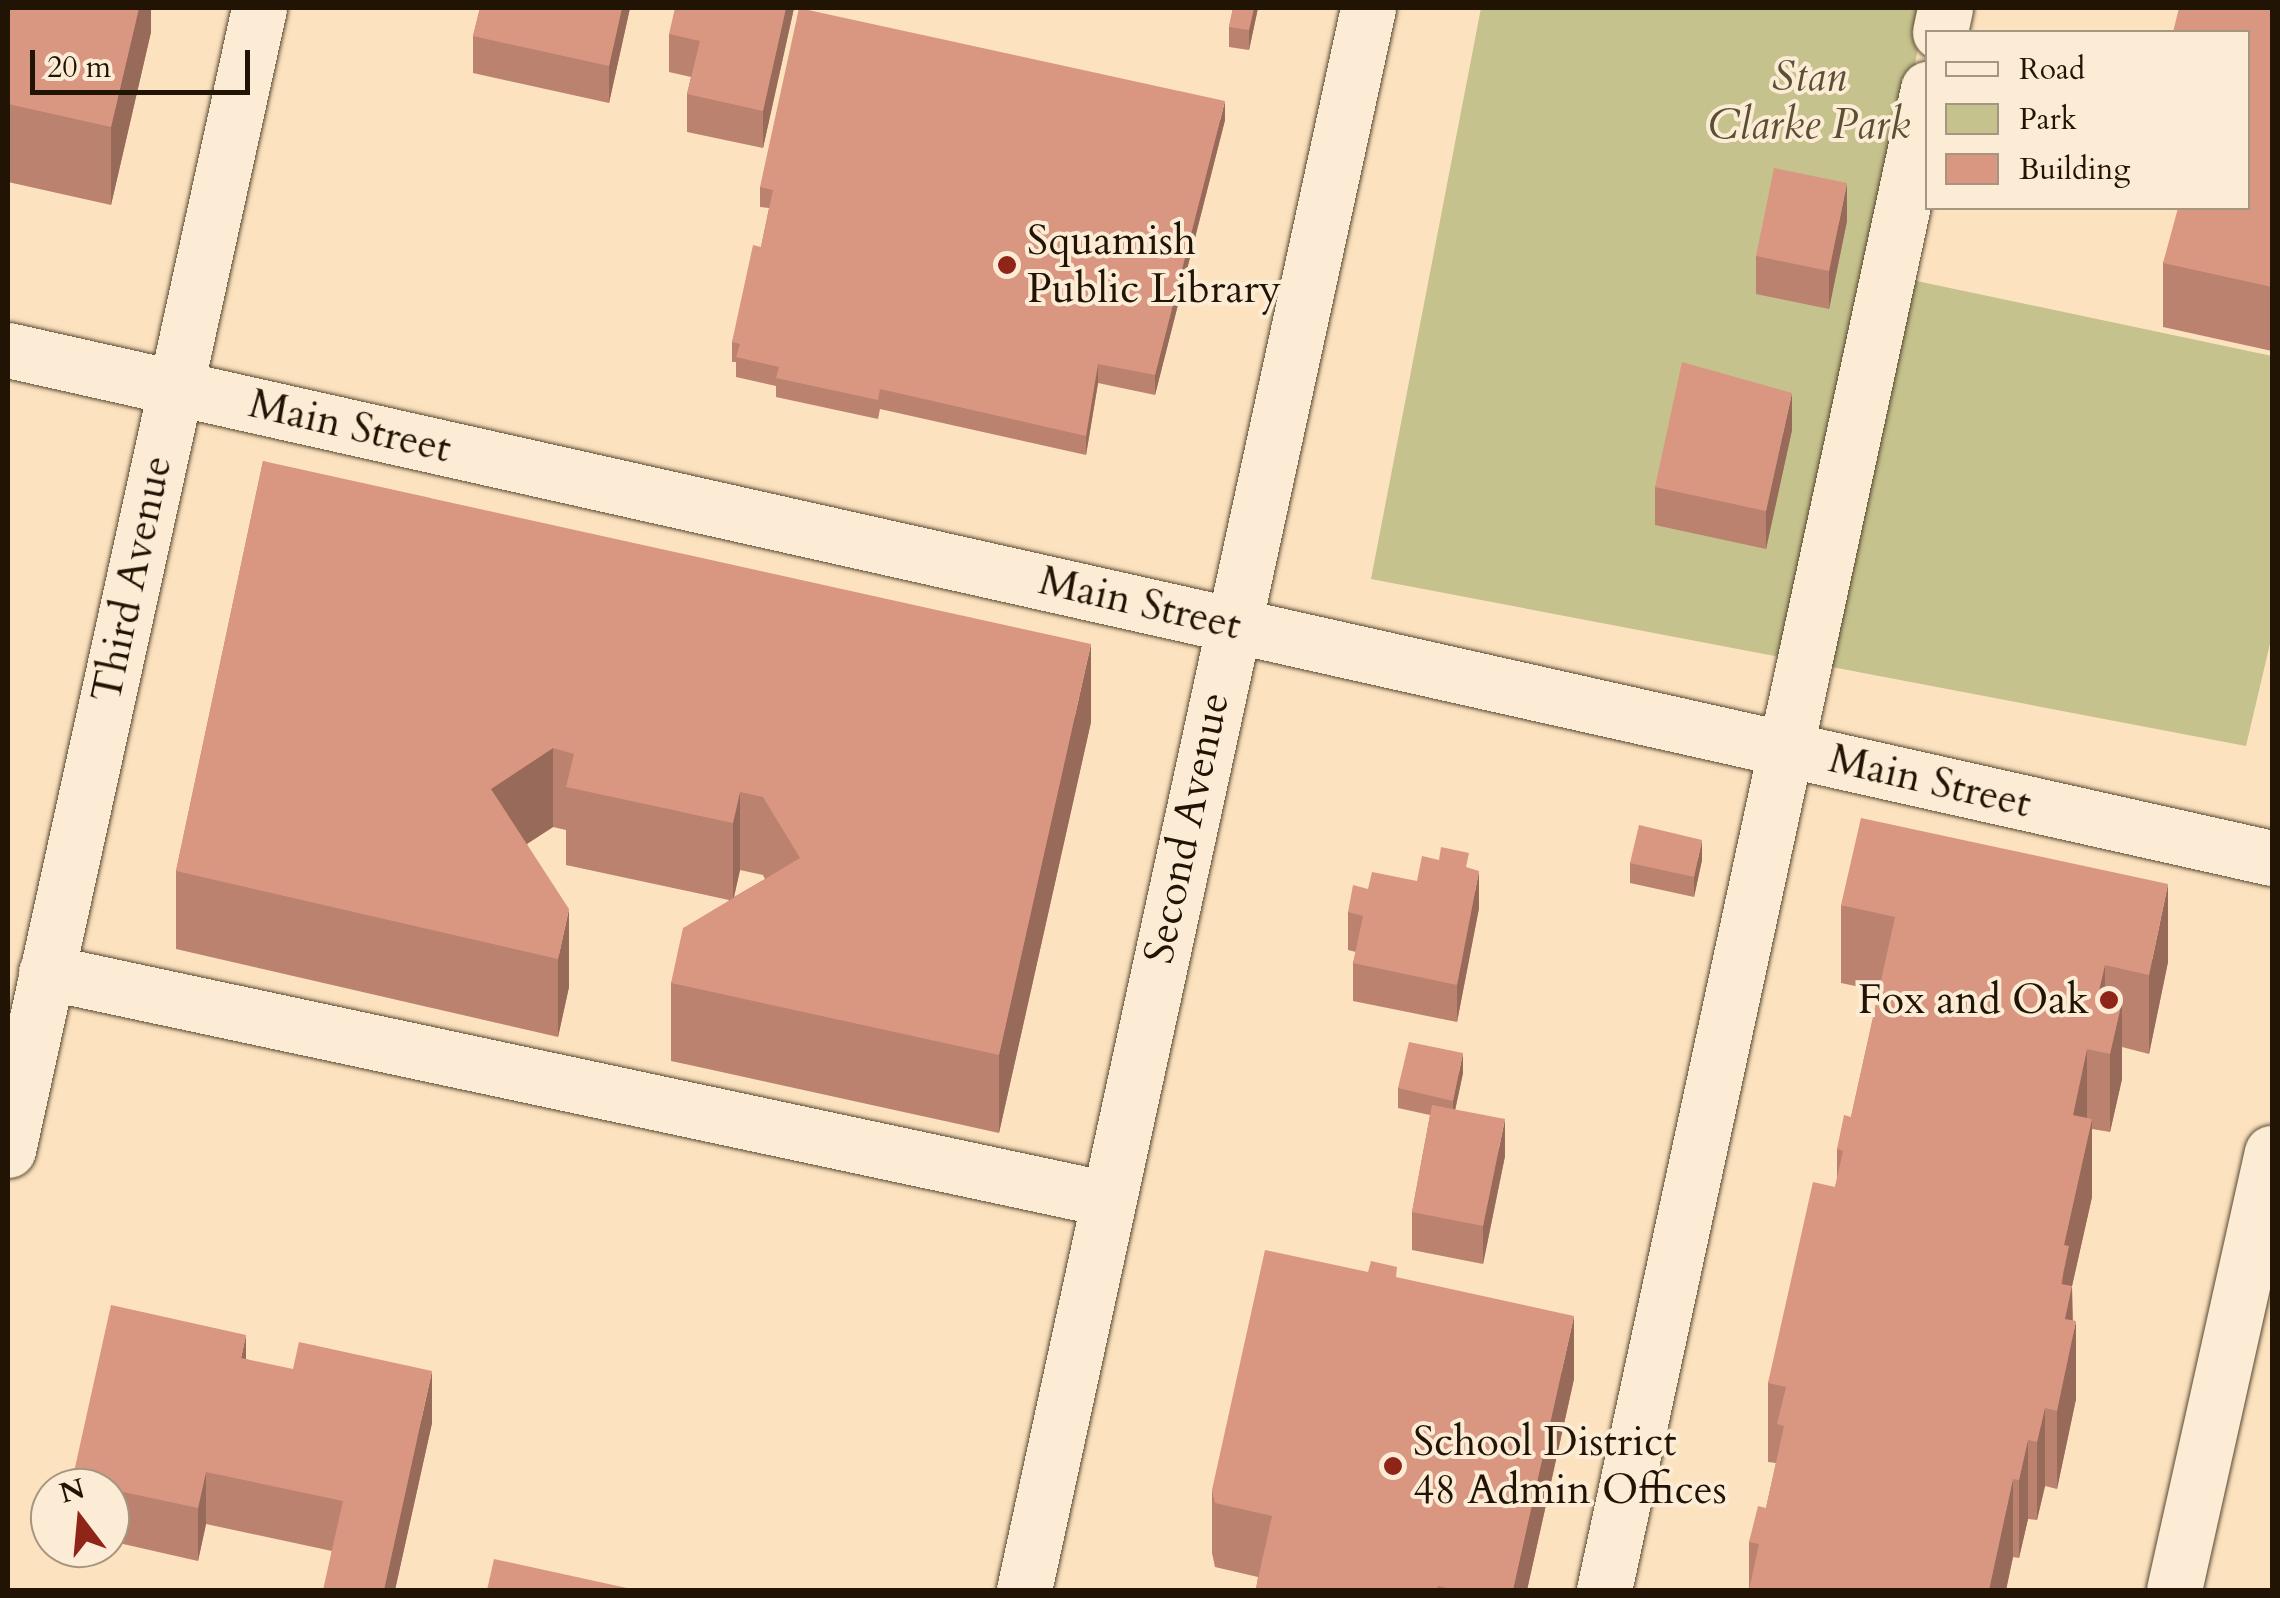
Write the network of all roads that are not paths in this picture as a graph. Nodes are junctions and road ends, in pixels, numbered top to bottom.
1 (259, 8) edge
2 (1368, 8) edge
3 (1925, 104) edge
4 (8, 350) edge
5 (173, 386) junction
6 (1231, 623) junction
7 (1783, 748) junction
8 (2272, 858) edge
9 (46, 972) junction
10 (8, 1150) edge
11 (2272, 1153) edge
12 (1108, 1199) junction
13 (1024, 1590) edge
14 (1604, 1590) edge
15 (2174, 1590) edge

1 - 5 street, Third Avenue
2 - 6 street, Second Avenue
3 - 7 street
4 - 5 street, Main Street
5 - 6 street, Main Street
5 - 9 street, Third Avenue
6 - 7 street, Main Street
6 - 12 street, Second Avenue
7 - 8 street, Main Street
7 - 14 street
9 - 10 street, Third Avenue
9 - 12 street
11 - 15 street
12 - 13 street, Second Avenue

